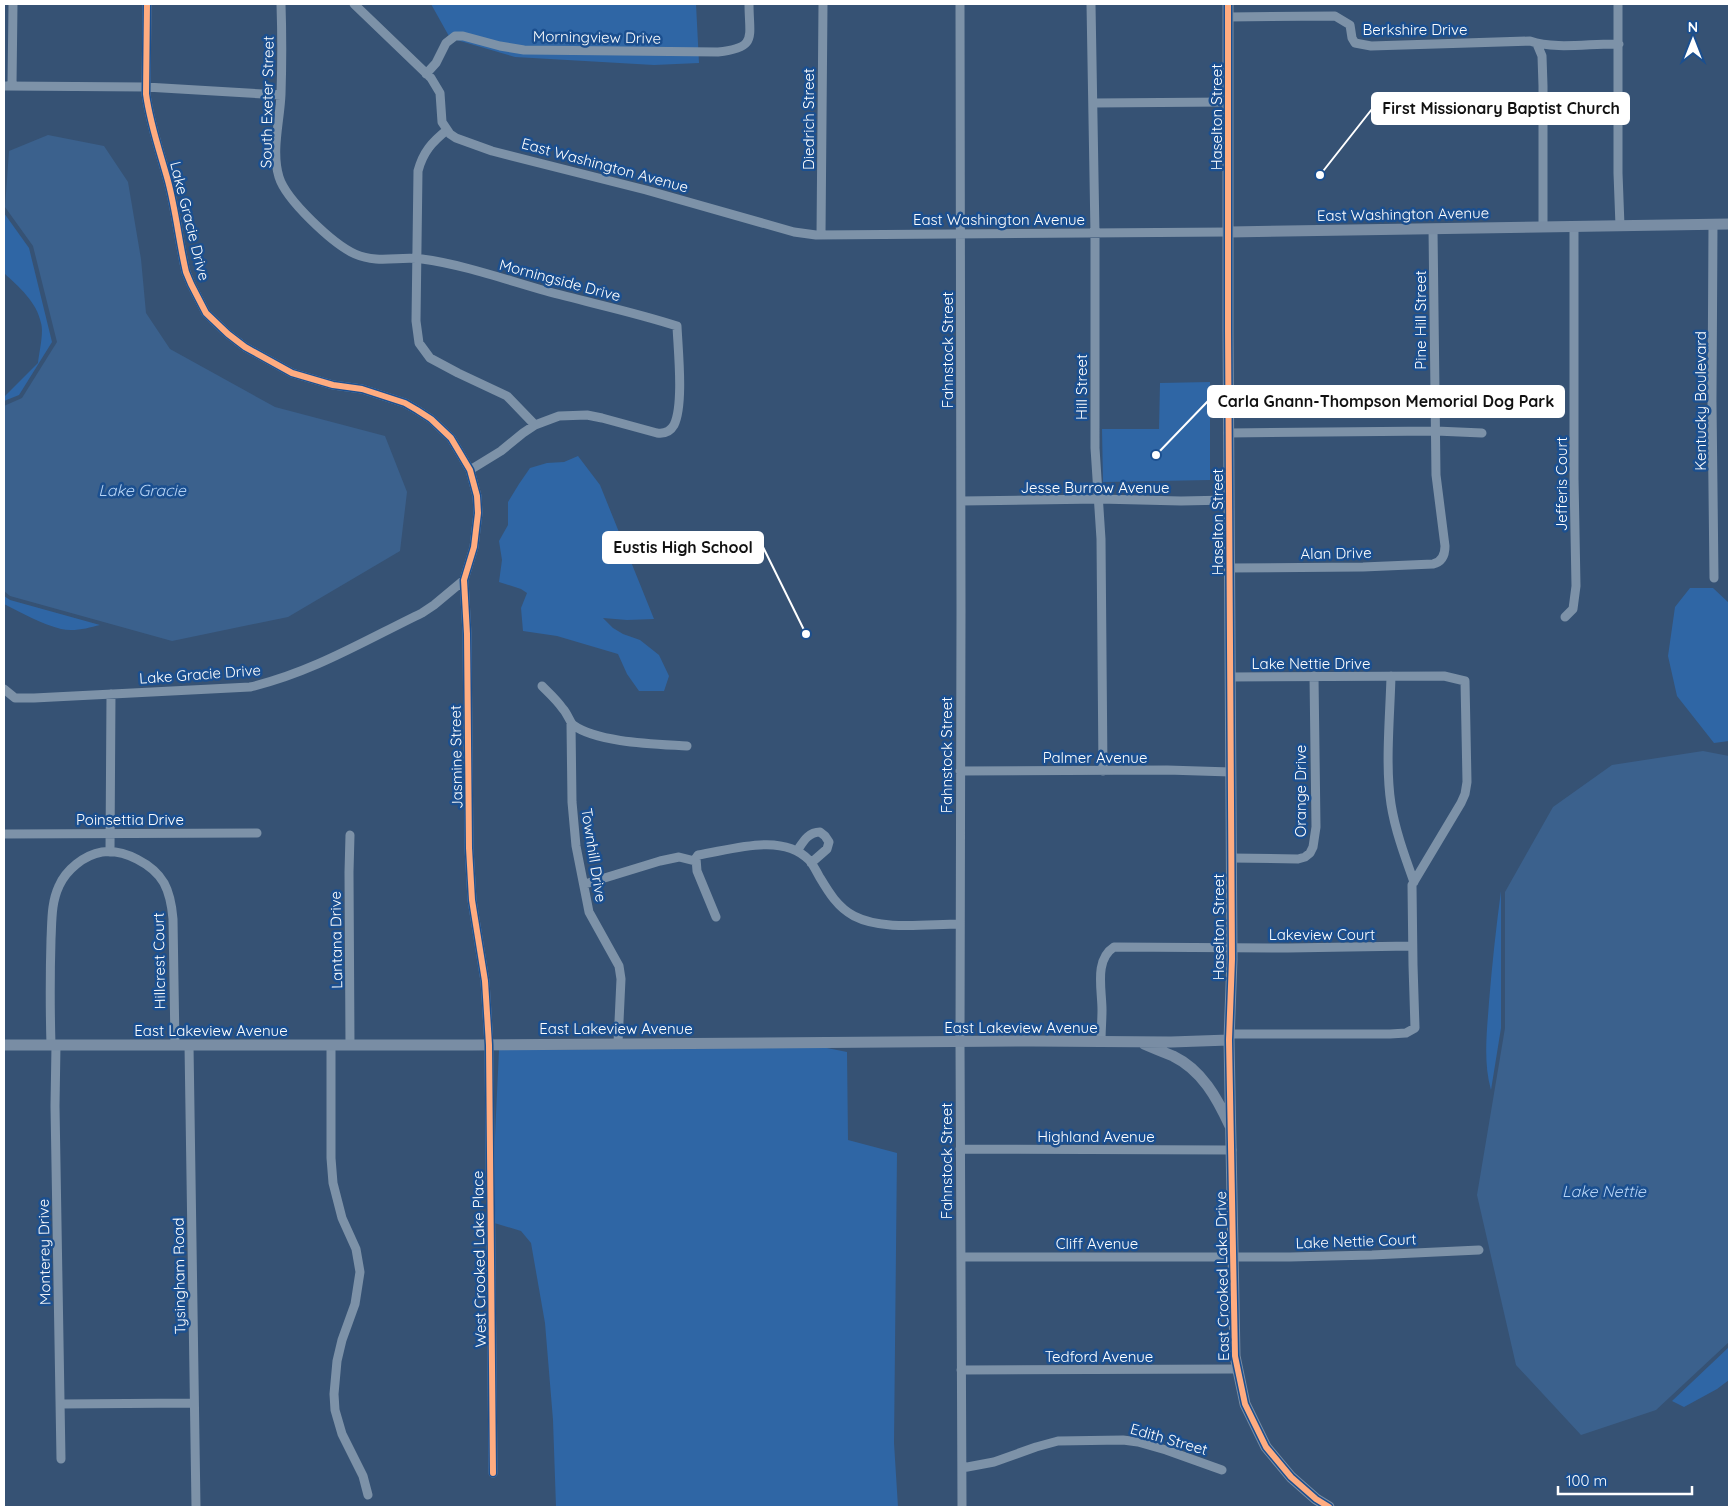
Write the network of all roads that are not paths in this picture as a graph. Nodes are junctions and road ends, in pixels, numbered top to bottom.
1 (13, 4) edge
2 (147, 4) edge
3 (281, 4) edge
4 (354, 4) edge
5 (749, 4) edge
6 (823, 4) edge
7 (960, 4) edge
8 (1091, 4) edge
9 (1228, 4) edge
10 (1618, 4) edge
11 (1228, 17) junction
12 (1537, 44) junction
13 (1619, 44) junction
14 (426, 74) junction
15 (8, 86) edge
16 (146, 87) junction
17 (281, 95) junction
18 (1228, 102) junction
19 (1093, 104) junction
20 (447, 130) junction
21 (1713, 224) junction
22 (1729, 224) edge
23 (1574, 226) junction
24 (1620, 226) junction
25 (1543, 227) junction
26 (1433, 229) junction
27 (1229, 232) junction
28 (961, 234) junction
29 (1095, 234) junction
30 (821, 235) junction
31 (418, 258) junction
32 (535, 425) junction
33 (1436, 432) junction
34 (1228, 433) junction
35 (1482, 433) dead end
36 (470, 470) junction
37 (1099, 499) junction
38 (1229, 500) junction
39 (961, 501) junction
40 (1442, 559) joint
41 (1229, 568) junction
42 (1714, 578) dead end
43 (464, 580) junction
44 (1565, 617) dead end
45 (1314, 676) junction
46 (1391, 676) junction
47 (1230, 678) junction
48 (542, 686) dead end
49 (4, 689) edge
50 (111, 694) junction
51 (4, 697) edge
52 (15, 698) junction
53 (572, 724) junction
54 (687, 746) dead end
55 (1103, 771) junction
56 (960, 772) junction
57 (1231, 772) junction
58 (111, 833) junction
59 (257, 833) dead end
60 (4, 834) edge
61 (350, 835) dead end
62 (797, 851) junction
63 (110, 852) junction
64 (1231, 858) junction
65 (695, 861) junction
66 (811, 863) junction
67 (1414, 882) junction
68 (584, 884) junction
69 (716, 917) dead end
70 (960, 924) junction
71 (1412, 946) junction
72 (1232, 947) junction
73 (1229, 1037) junction
74 (960, 1042) junction
75 (1101, 1042) junction
76 (1138, 1042) junction
77 (618, 1043) junction
78 (4, 1045) edge
79 (53, 1045) junction
80 (175, 1045) junction
81 (189, 1045) junction
82 (331, 1045) junction
83 (350, 1045) junction
84 (489, 1045) junction
85 (1232, 1130) junction
86 (960, 1149) junction
87 (1232, 1150) junction
88 (1479, 1250) dead end
89 (1233, 1256) junction
90 (960, 1257) junction
91 (1237, 1369) junction
92 (961, 1370) junction
93 (194, 1403) junction
94 (60, 1404) junction
95 (61, 1459) dead end
96 (962, 1468) junction
97 (1222, 1470) dead end
98 (493, 1473) dead end
99 (368, 1494) dead end
100 (196, 1507) edge
101 (962, 1507) edge
102 (1329, 1507) edge

1 - 15 street
2 - 16 street, Lake Gracie Drive
3 - 17 street, South Exeter Street
4 - 14 street
5 - 14 street, Morningview Drive
6 - 30 street, Diedrich Street
7 - 28 street, Fahnstock Street
8 - 19 street, Hill Street
9 - 11 street, Haselton Street
10 - 13 street
11 - 12 street, Berkshire Drive
11 - 18 street, Haselton Street
12 - 13 street, Berkshire Drive
12 - 25 street
13 - 24 street
14 - 20 street
15 - 16 street
16 - 17 street
16 - 36 street, Lake Gracie Drive
17 - 31 street, South Exeter Street
18 - 19 street
18 - 27 street, Haselton Street
19 - 29 street, Hill Street
20 - 30 street, East Washington Avenue
20 - 31 street
21 - 22 street, East Washington Avenue
21 - 24 street, East Washington Avenue
21 - 42 street, Kentucky Boulevard
23 - 24 street, East Washington Avenue
23 - 25 street, East Washington Avenue
23 - 44 street, Jefferis Court
25 - 26 street, East Washington Avenue
26 - 27 street, East Washington Avenue
26 - 33 street, Pine Hill Street
27 - 29 street, East Washington Avenue
27 - 34 street, Haselton Street
28 - 29 street, East Washington Avenue
28 - 30 street, East Washington Avenue
28 - 39 street, Fahnstock Street
29 - 37 street, Hill Street
31 - 32 street
31 - 32 street, Morningside Drive
32 - 36 street
33 - 34 street
33 - 35 street
33 - 40 street, Pine Hill Street
34 - 38 street, Haselton Street
36 - 43 street, Jasmine Street
37 - 38 street, Jesse Burrow Avenue
37 - 39 street, Jesse Burrow Avenue
37 - 55 street, Hill Street
38 - 41 street, Haselton Street
39 - 56 street, Fahnstock Street
40 - 41 street, Alan Drive
41 - 47 street, Haselton Street
43 - 50 street, Lake Gracie Drive
43 - 84 street, Jasmine Street
45 - 46 street, Lake Nettie Drive
45 - 47 street, Lake Nettie Drive
45 - 64 street, Orange Drive
46 - 67 street
46 - 67 street, Lake Nettie Drive
47 - 57 street, Haselton Street
48 - 53 street
49 - 52 street
50 - 52 street, Lake Gracie Drive
50 - 58 street
51 - 52 street, Lake Gracie Drive
53 - 54 street
53 - 68 street, Townhill Drive
55 - 56 street, Palmer Avenue
55 - 57 street, Palmer Avenue
56 - 70 street, Fahnstock Street
57 - 64 street, Haselton Street
58 - 59 street, Poinsettia Drive
58 - 60 street, Poinsettia Drive
58 - 63 street
61 - 83 street, Lantana Drive
62 - 65 street
62 - 66 street
62 - 66 street
63 - 79 street, Hillcrest Court
63 - 80 street, Hillcrest Court
64 - 72 street, Haselton Street
65 - 68 street
65 - 69 street
66 - 70 street
67 - 71 street
68 - 77 street, Townhill Drive
70 - 74 street, Fahnstock Street
71 - 72 street, Lakeview Court
71 - 73 street, East Lakeview Avenue
72 - 73 street, Haselton Street
72 - 75 street, Lakeview Court
73 - 76 street, East Lakeview Avenue
73 - 85 street, East Crooked Lake Drive
74 - 75 street, East Lakeview Avenue
74 - 77 street, East Lakeview Avenue
74 - 86 street, Fahnstock Street
75 - 76 street, East Lakeview Avenue
76 - 85 street, East Crooked Lake Drive
77 - 84 street, East Lakeview Avenue
78 - 79 street, East Lakeview Avenue
79 - 80 street, East Lakeview Avenue
79 - 94 street, Monterey Drive
80 - 81 street, East Lakeview Avenue
81 - 82 street, East Lakeview Avenue
81 - 93 street, Tysingham Road
82 - 83 street, East Lakeview Avenue
82 - 99 street
83 - 84 street, East Lakeview Avenue
84 - 98 street, West Crooked Lake Place
85 - 87 street, East Crooked Lake Drive
86 - 87 street, Highland Avenue
86 - 90 street, Fahnstock Street
87 - 89 street, East Crooked Lake Drive
88 - 89 street, Lake Nettie Court
89 - 90 street, Cliff Avenue
89 - 91 street, East Crooked Lake Drive
90 - 92 street, Fahnstock Street
91 - 92 street, Tedford Avenue
91 - 102 street, East Crooked Lake Drive
92 - 96 street, Fahnstock Street
93 - 94 street
93 - 100 street, Tysingham Road
94 - 95 street, Monterey Drive
96 - 97 street, Edith Street
96 - 101 street, Fahnstock Street

